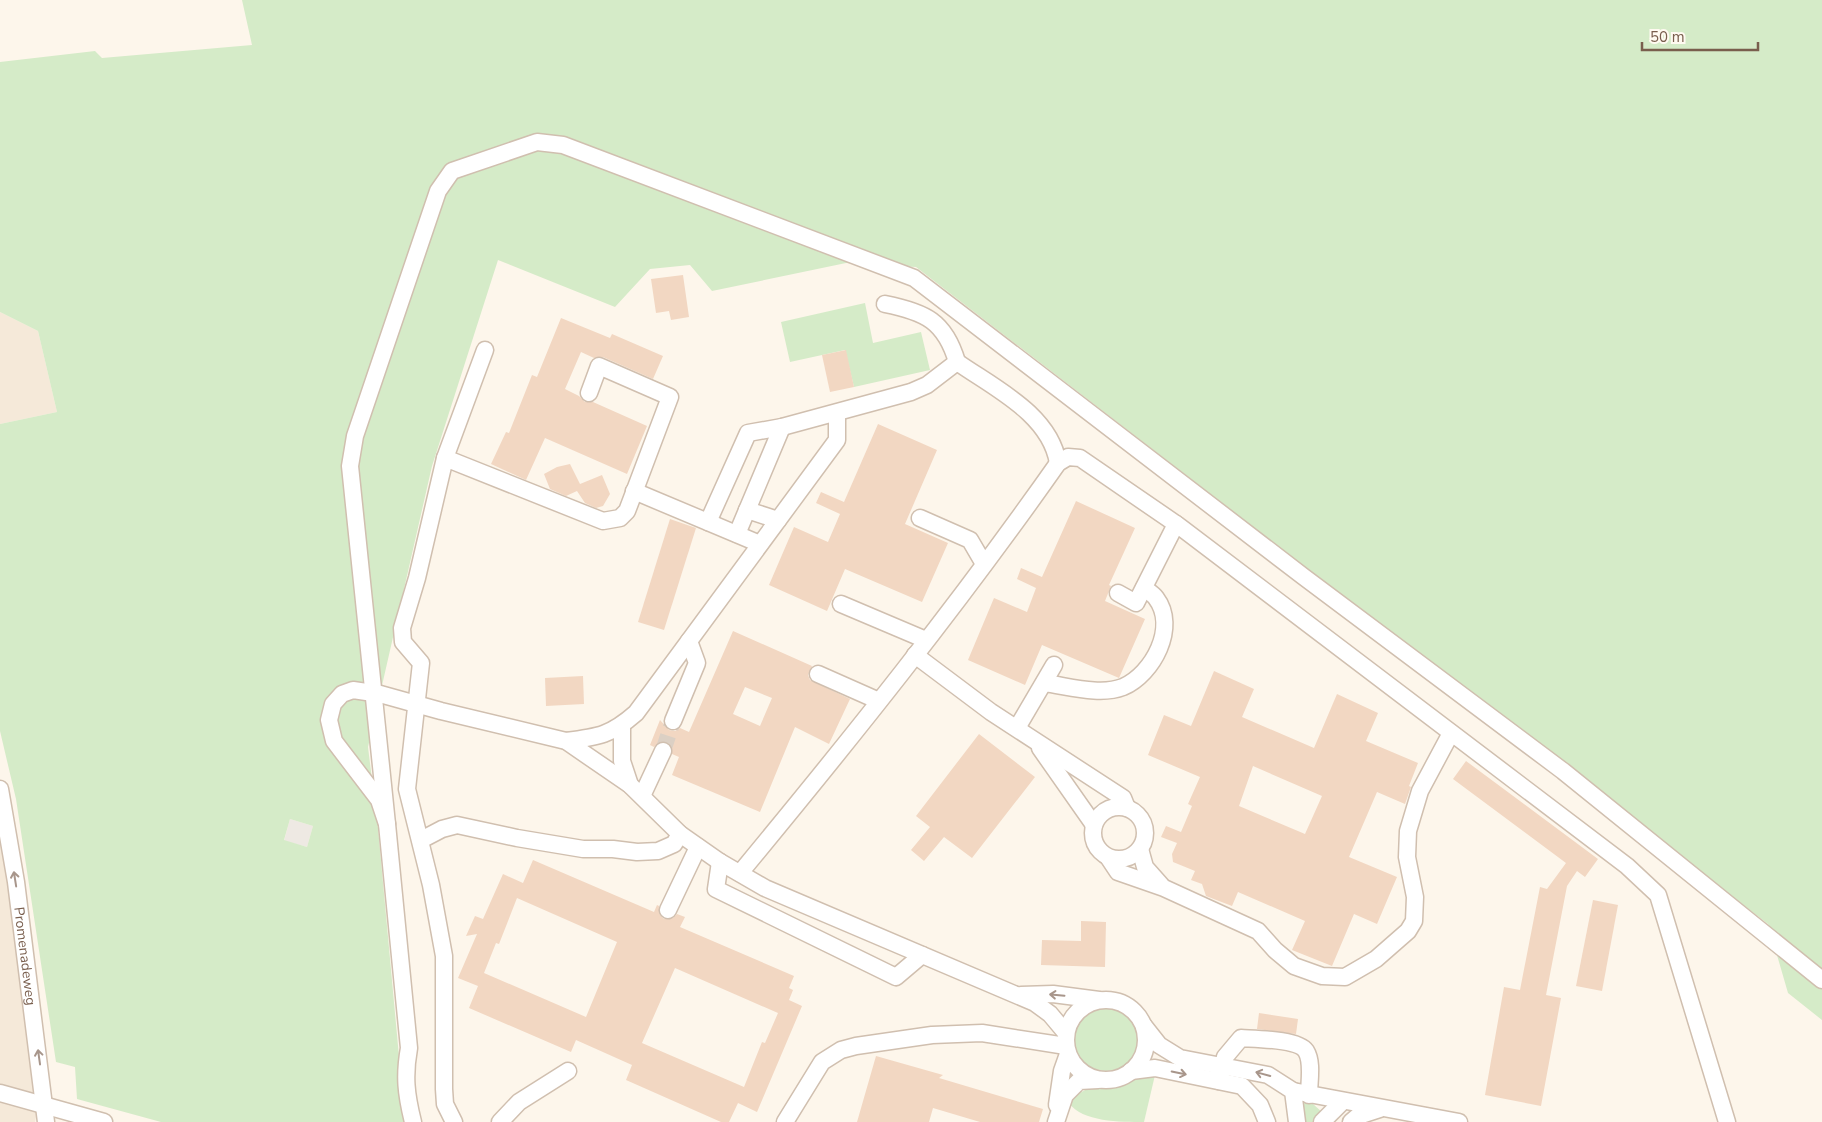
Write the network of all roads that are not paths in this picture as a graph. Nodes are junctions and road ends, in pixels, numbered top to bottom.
1 (885, 304) dead end
2 (486, 350) dead end
3 (957, 362) junction
4 (589, 392) dead end
5 (837, 413) junction
6 (782, 427) junction
7 (445, 458) junction
8 (1058, 463) junction
9 (634, 491) junction
10 (747, 510) junction
11 (920, 518) dead end
12 (778, 520) junction
13 (708, 522) junction
14 (1176, 524) junction
15 (736, 534) junction
16 (760, 544) junction
17 (984, 564) junction
18 (1144, 588) junction
19 (1118, 593) dead end
20 (841, 604) dead end
21 (690, 640) junction
22 (926, 640) junction
23 (915, 655) junction
24 (1054, 666) dead end
25 (818, 674) dead end
26 (1044, 683) junction
27 (373, 692) junction
28 (880, 701) junction
29 (416, 704) junction
30 (673, 721) tunnel mouth
31 (622, 725) junction
32 (1017, 728) junction
33 (1451, 733) junction
34 (1034, 740) junction
35 (566, 741) junction
36 (662, 751) tunnel mouth
37 (630, 785) junction
38 (1, 796) edge
39 (642, 796) junction
40 (1127, 808) junction
41 (387, 824) junction
42 (1094, 826) junction
43 (680, 834) junction
44 (421, 840) junction
45 (698, 847) junction
46 (1140, 849) junction
47 (1108, 857) junction
48 (720, 862) junction
49 (740, 873) junction
50 (1164, 888) junction
51 (668, 910) dead end
52 (922, 955) junction
53 (1822, 980) edge
54 (1015, 995) junction
55 (1099, 1000) junction
56 (1144, 1026) junction
57 (1067, 1044) junction
58 (568, 1071) dead end
59 (1131, 1071) junction
60 (1221, 1074) junction
61 (1100, 1080) junction
62 (1293, 1091) junction
63 (0, 1093) edge
64 (1309, 1095) junction
65 (44, 1105) junction
66 (1382, 1108) junction
67 (1332, 1111) edge
68 (1057, 1118) edge
69 (46, 1122) edge
70 (104, 1122) edge
71 (414, 1122) edge
72 (454, 1122) edge
73 (500, 1122) edge
74 (785, 1122) edge
75 (1267, 1122) edge
76 (1298, 1122) edge
77 (1351, 1122) edge
78 (1459, 1122) edge
79 (1727, 1122) edge

1 - 3 street
2 - 7 street
3 - 5 street
3 - 8 street
4 - 9 street
5 - 6 street
5 - 12 street
6 - 10 street
6 - 13 street
7 - 9 street
7 - 29 street
8 - 14 street
8 - 17 street
9 - 13 street
10 - 12 street
10 - 15 street
11 - 17 street
12 - 16 street
13 - 15 street
14 - 18 street
14 - 33 street
15 - 16 street
16 - 21 street
17 - 22 street
18 - 19 street
18 - 26 street
20 - 22 street
21 - 30 street
21 - 31 street
22 - 23 street
23 - 28 street
23 - 32 street
24 - 26 street
25 - 28 street
26 - 32 street
27 - 29 street
27 - 41 street
27 - 41 street
27 - 53 street
28 - 49 street
29 - 35 street
29 - 44 street
31 - 35 street
31 - 37 street
32 - 34 street
33 - 50 street
33 - 79 street
34 - 40 street
34 - 42 street
35 - 37 street
36 - 39 street
37 - 39 street
65 -> 38 street, Promenadeweg
39 - 43 street
40 - 42 street
40 - 46 street
41 - 71 street
42 - 47 street
43 - 44 street
43 - 45 street
44 - 72 street
45 - 48 street
45 - 51 street
46 - 47 street
46 - 50 street
47 - 50 street
48 - 49 street
48 - 52 street
49 - 52 street
52 - 54 street
55 -> 54 street
54 - 57 street
55 - 56 street
55 - 57 street
56 - 59 street
56 - 60 street
57 - 61 street
57 - 68 street
57 - 74 street
58 - 73 street
59 -> 60 street
59 - 61 street
62 -> 60 street
60 - 64 street
60 - 75 street
61 - 68 street
62 - 64 street
62 - 76 street
63 - 65 street
64 - 67 street
65 - 69 street, Promenadeweg
65 - 70 street
66 - 67 street
66 - 77 street
66 - 78 street

